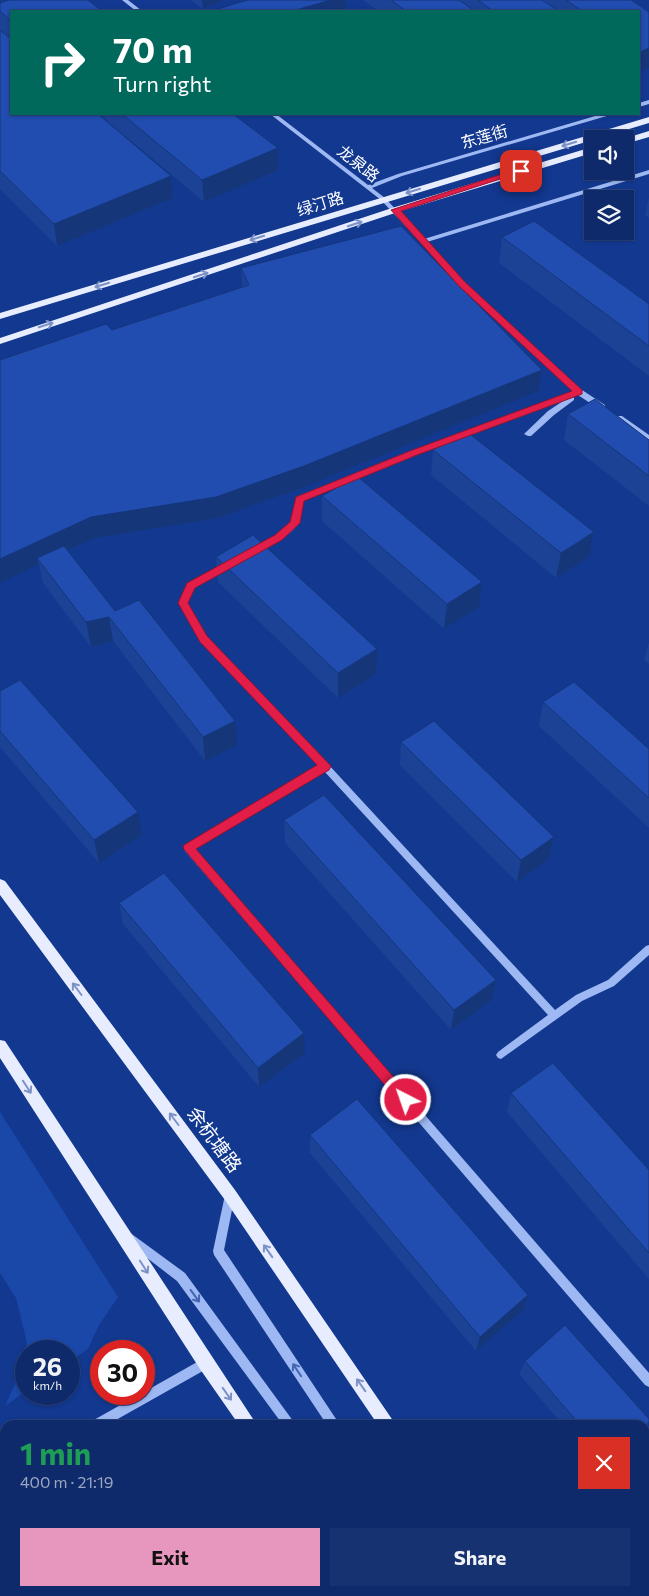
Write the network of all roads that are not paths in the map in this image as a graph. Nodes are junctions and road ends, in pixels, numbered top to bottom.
1 (125, 0) edge
2 (138, 10) edge
3 (274, 115) edge
4 (605, 115) edge
5 (649, 120) edge
6 (649, 134) edge
7 (634, 138) edge
8 (584, 152) edge
9 (649, 172) edge
10 (368, 187) junction
11 (383, 199) junction
12 (395, 210) junction
13 (423, 241) junction
14 (0, 316) edge
15 (0, 341) edge
16 (579, 392) junction
17 (528, 434) dead end
18 (649, 438) edge
19 (246, 556) edge
20 (238, 560) edge
21 (325, 766) junction
22 (0, 885) edge
23 (649, 949) edge
24 (555, 1016) junction
25 (0, 1046) edge
26 (501, 1055) dead end
27 (230, 1195) junction
28 (119, 1230) junction
29 (206, 1363) junction
30 (649, 1381) edge
31 (105, 1420) edge
32 (246, 1420) edge
33 (286, 1420) edge
34 (331, 1420) edge
35 (385, 1420) edge

1 - 2 street
3 - 10 street, 龙泉路
4 - 10 street, 东莲街
5 -> 11 main road, 绿汀路
6 - 7 main road
8 - 12 main road, 绿汀路
9 - 13 street
10 - 11 street, 龙泉路
11 - 12 street, 龙泉路
11 -> 14 main road, 绿汀路
12 - 13 street, 龙泉路
15 -> 12 main road, 绿汀路
13 - 16 street, 龙泉路
16 - 17 street
16 - 18 street, 龙泉路
16 - 19 street
20 - 21 street
21 - 24 street
21 - 30 street
27 -> 22 main road, 余杭塘路
23 - 24 street
24 - 26 street
25 -> 28 main road
34 -> 27 street
35 -> 27 main road, 余杭塘路
28 -> 29 main road
28 -> 33 street
29 - 31 street
29 -> 32 main road

